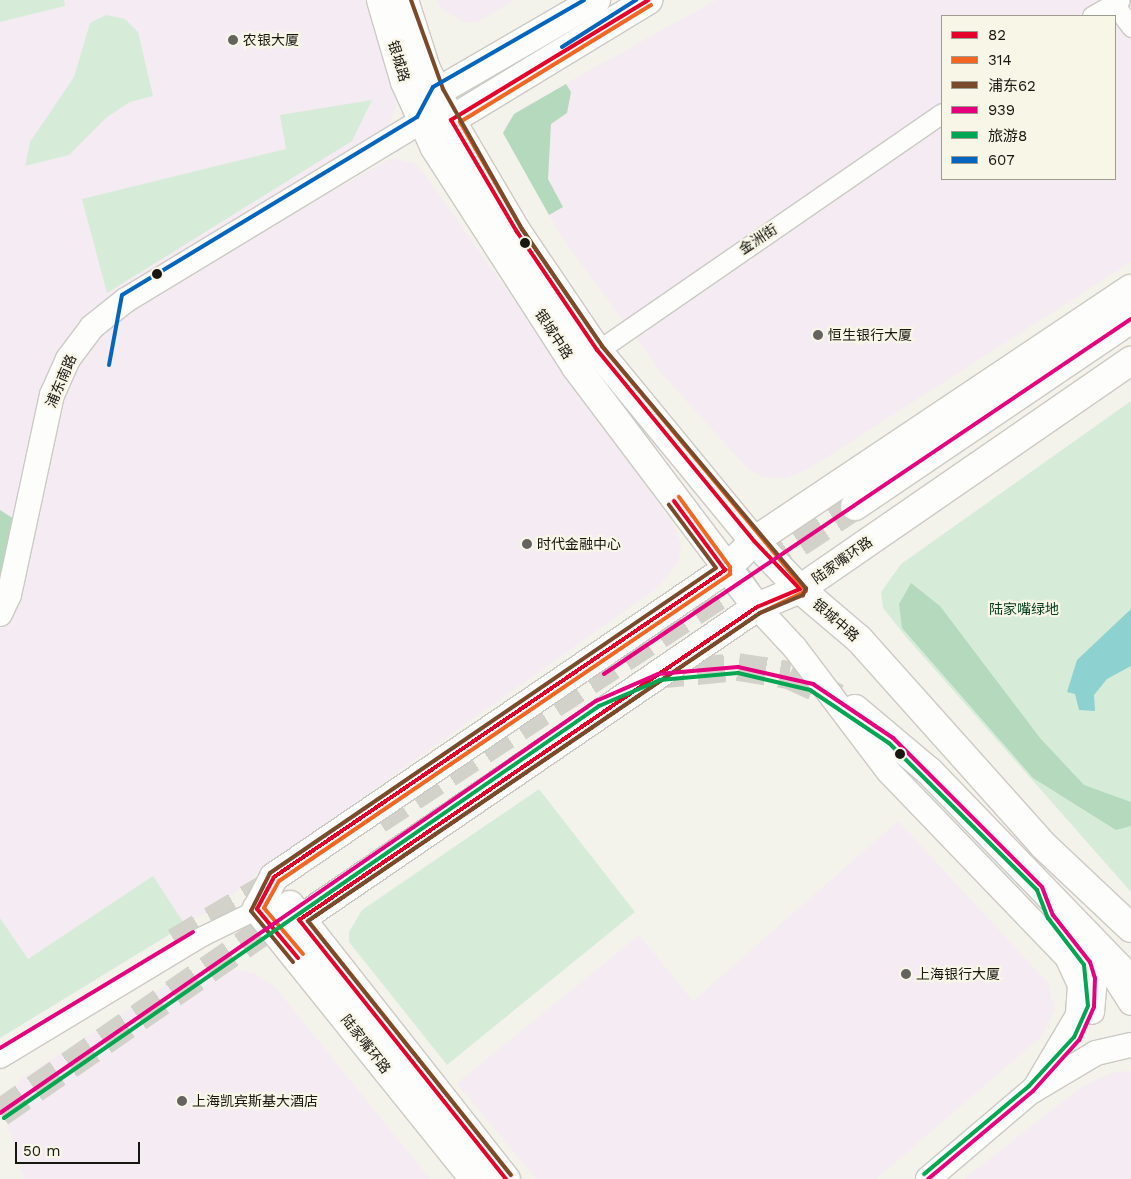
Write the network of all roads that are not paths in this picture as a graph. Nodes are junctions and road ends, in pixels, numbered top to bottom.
1 (381, 0) edge
2 (404, 0) edge
3 (596, 0) edge
4 (648, 0) edge
5 (1115, 1) edge
6 (1094, 15) edge
7 (1131, 27) edge
8 (437, 92) junction
9 (941, 114) edge
10 (451, 120) junction
11 (422, 121) junction
12 (1131, 289) edge
13 (1131, 298) edge
14 (1131, 319) edge
15 (1058, 336) junction
16 (597, 350) junction
17 (1131, 360) edge
18 (576, 367) junction
19 (855, 506) tunnel mouth
20 (754, 541) junction
21 (725, 570) junction
22 (800, 589) junction
23 (757, 607) junction
24 (0, 614) edge
25 (855, 709) tunnel mouth
26 (1043, 845) junction
27 (274, 877) junction
28 (1042, 887) junction
29 (258, 909) junction
30 (1131, 909) edge
31 (299, 920) junction
32 (1131, 928) edge
33 (1098, 950) junction
34 (1131, 980) edge
35 (1131, 1003) edge
36 (1131, 1045) edge
37 (0, 1058) edge
38 (1033, 1091) junction
39 (474, 1179) edge
40 (506, 1179) edge
41 (928, 1179) edge

1 - 11 main road, 银城路
2 - 8 main road, 银城路
3 - 8 main road
4 - 10 main road, 浦东南路
5 - 6 street
5 - 7 street
8 - 10 main road, 银城中路
8 - 11 main road
9 - 16 street, 金洲街
10 - 11 main road, 浦东南路
10 - 16 main road, 银城中路
11 - 18 main road, 银城中路
11 - 24 street, 浦东南路
12 - 15 main road
13 - 15 main road
14 - 19 main road
15 - 20 main road
16 - 18 street, 金洲街
16 - 20 main road, 银城中路
17 - 22 main road, 陆家嘴环路
18 - 21 main road, 银城中路
20 - 21 main road
20 - 22 main road, 银城中路
21 - 23 main road, 银城中路
21 - 27 main road
22 - 23 main road, 陆家嘴环路
22 - 26 main road, 银城中路
23 - 31 main road, 陆家嘴环路
23 - 38 street
25 - 28 main road
26 - 30 street
26 - 32 main road, 银城中路
27 - 29 main road
27 - 31 main road, 陆家嘴环路
28 - 33 main road
28 - 38 street
29 - 31 main road
29 - 37 street
29 - 39 main road, 陆家嘴环路
31 - 40 main road, 陆家嘴环路
33 - 34 main road
33 - 35 street
36 - 38 street
38 - 41 street

